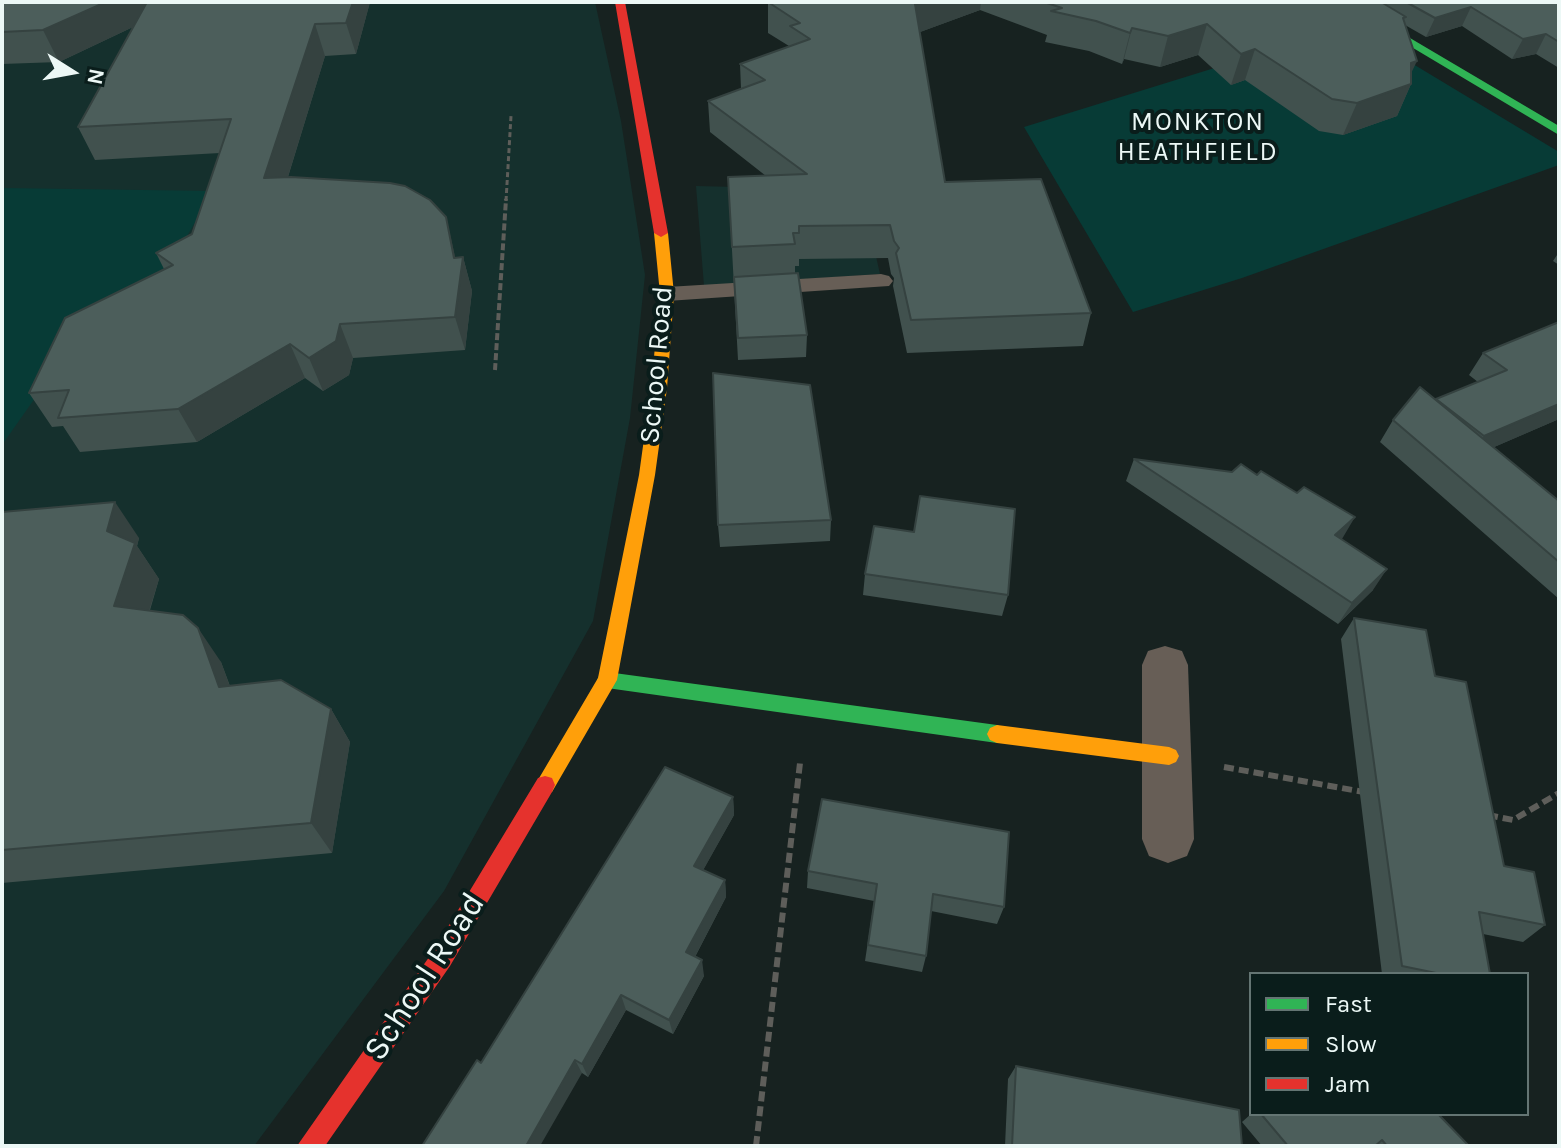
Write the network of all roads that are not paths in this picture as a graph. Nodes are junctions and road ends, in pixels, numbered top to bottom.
1 (620, 2) edge
2 (1341, 2) edge
3 (1559, 131) edge
4 (881, 281) dead end
5 (667, 294) junction
6 (1165, 665) dead end
7 (607, 680) junction
8 (1169, 756) junction
9 (1168, 839) dead end
10 (310, 1146) edge

1 - 5 street, School Road
2 - 3 street
4 - 5 lane
5 - 7 street, School Road
6 - 8 street
7 - 8 street
7 - 10 street, School Road
8 - 9 street

